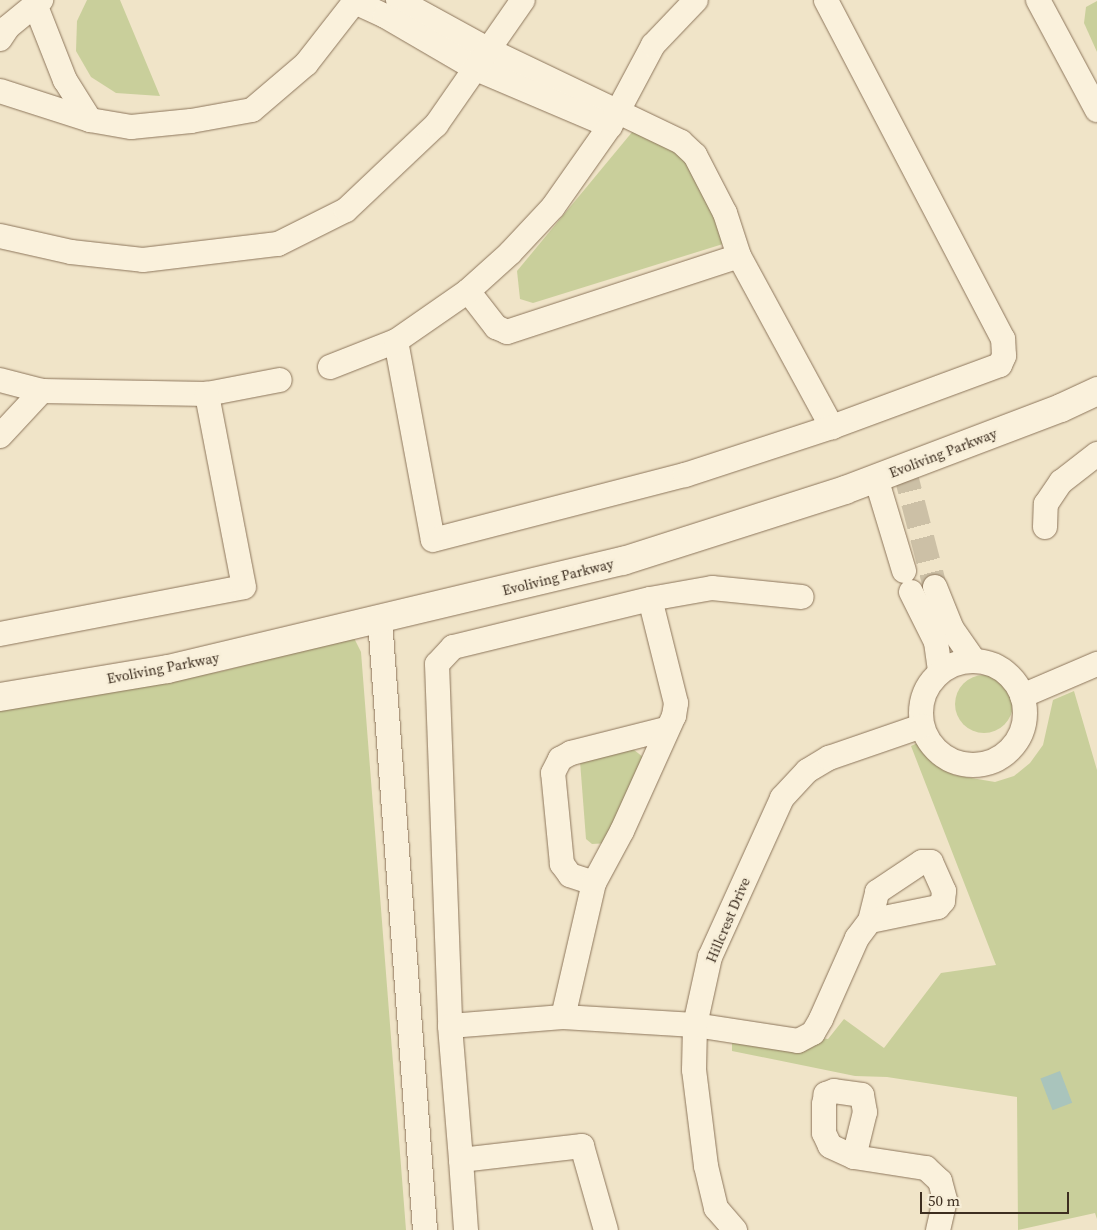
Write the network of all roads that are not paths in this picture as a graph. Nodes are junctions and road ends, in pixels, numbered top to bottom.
1 (398, 0) edge
2 (523, 0) edge
3 (696, 0) edge
4 (826, 0) edge
5 (356, 1) edge
6 (38, 2) edge
7 (1045, 3) edge
8 (0, 40) edge
9 (487, 49) junction
10 (476, 69) junction
11 (0, 91) edge
12 (1097, 109) edge
13 (613, 118) junction
14 (90, 120) junction
15 (0, 236) edge
16 (739, 256) junction
17 (468, 291) junction
18 (396, 341) junction
19 (330, 367) dead end
20 (0, 380) edge
21 (280, 380) dead end
22 (42, 391) junction
23 (1097, 391) edge
24 (207, 394) junction
25 (832, 427) junction
26 (0, 436) edge
27 (1097, 454) edge
28 (876, 478) junction
29 (1044, 527) dead end
30 (935, 587) tunnel mouth
31 (802, 597) dead end
32 (650, 599) junction
33 (380, 620) junction
34 (0, 634) edge
35 (974, 660) junction
36 (1097, 664) edge
37 (940, 672) junction
38 (1022, 696) junction
39 (0, 697) edge
40 (922, 726) junction
41 (666, 729) junction
42 (594, 883) junction
43 (870, 921) dead end
44 (563, 1017) junction
45 (695, 1025) junction
46 (450, 1026) junction
47 (854, 1157) dead end
48 (461, 1160) junction
49 (425, 1230) edge
50 (466, 1230) edge
51 (606, 1230) edge
52 (735, 1230) edge
53 (938, 1230) edge

1 - 9 street
2 - 9 street
3 - 13 street
4 - 25 street
5 - 10 street
5 - 14 street
6 - 8 street
6 - 14 street
7 - 12 street
9 - 10 street
9 - 13 street
10 - 13 street
10 - 15 street
11 - 14 street
13 - 16 street
13 - 17 street
16 - 17 street
16 - 25 street
17 - 18 street
18 - 19 street
18 - 25 street
20 - 22 street
21 - 24 street
22 - 24 street
22 - 26 street
23 - 28 street, Evoliving Parkway
24 - 34 street
27 - 29 street
28 - 33 street, Evoliving Parkway
28 - 37 street
30 - 35 street
31 - 32 street
32 - 41 street
32 - 46 street
33 - 39 street, Evoliving Parkway
33 - 49 street
35 - 37 street
35 - 38 street
36 - 38 street
37 - 40 street
38 - 40 street
40 - 45 street, Hillcrest Drive
41 - 42 street
41 - 42 street
42 - 44 street
43 - 45 street
44 - 45 street
44 - 46 street
45 - 52 street, Hillcrest Drive
46 - 48 street
47 - 53 street
48 - 50 street
48 - 51 street

